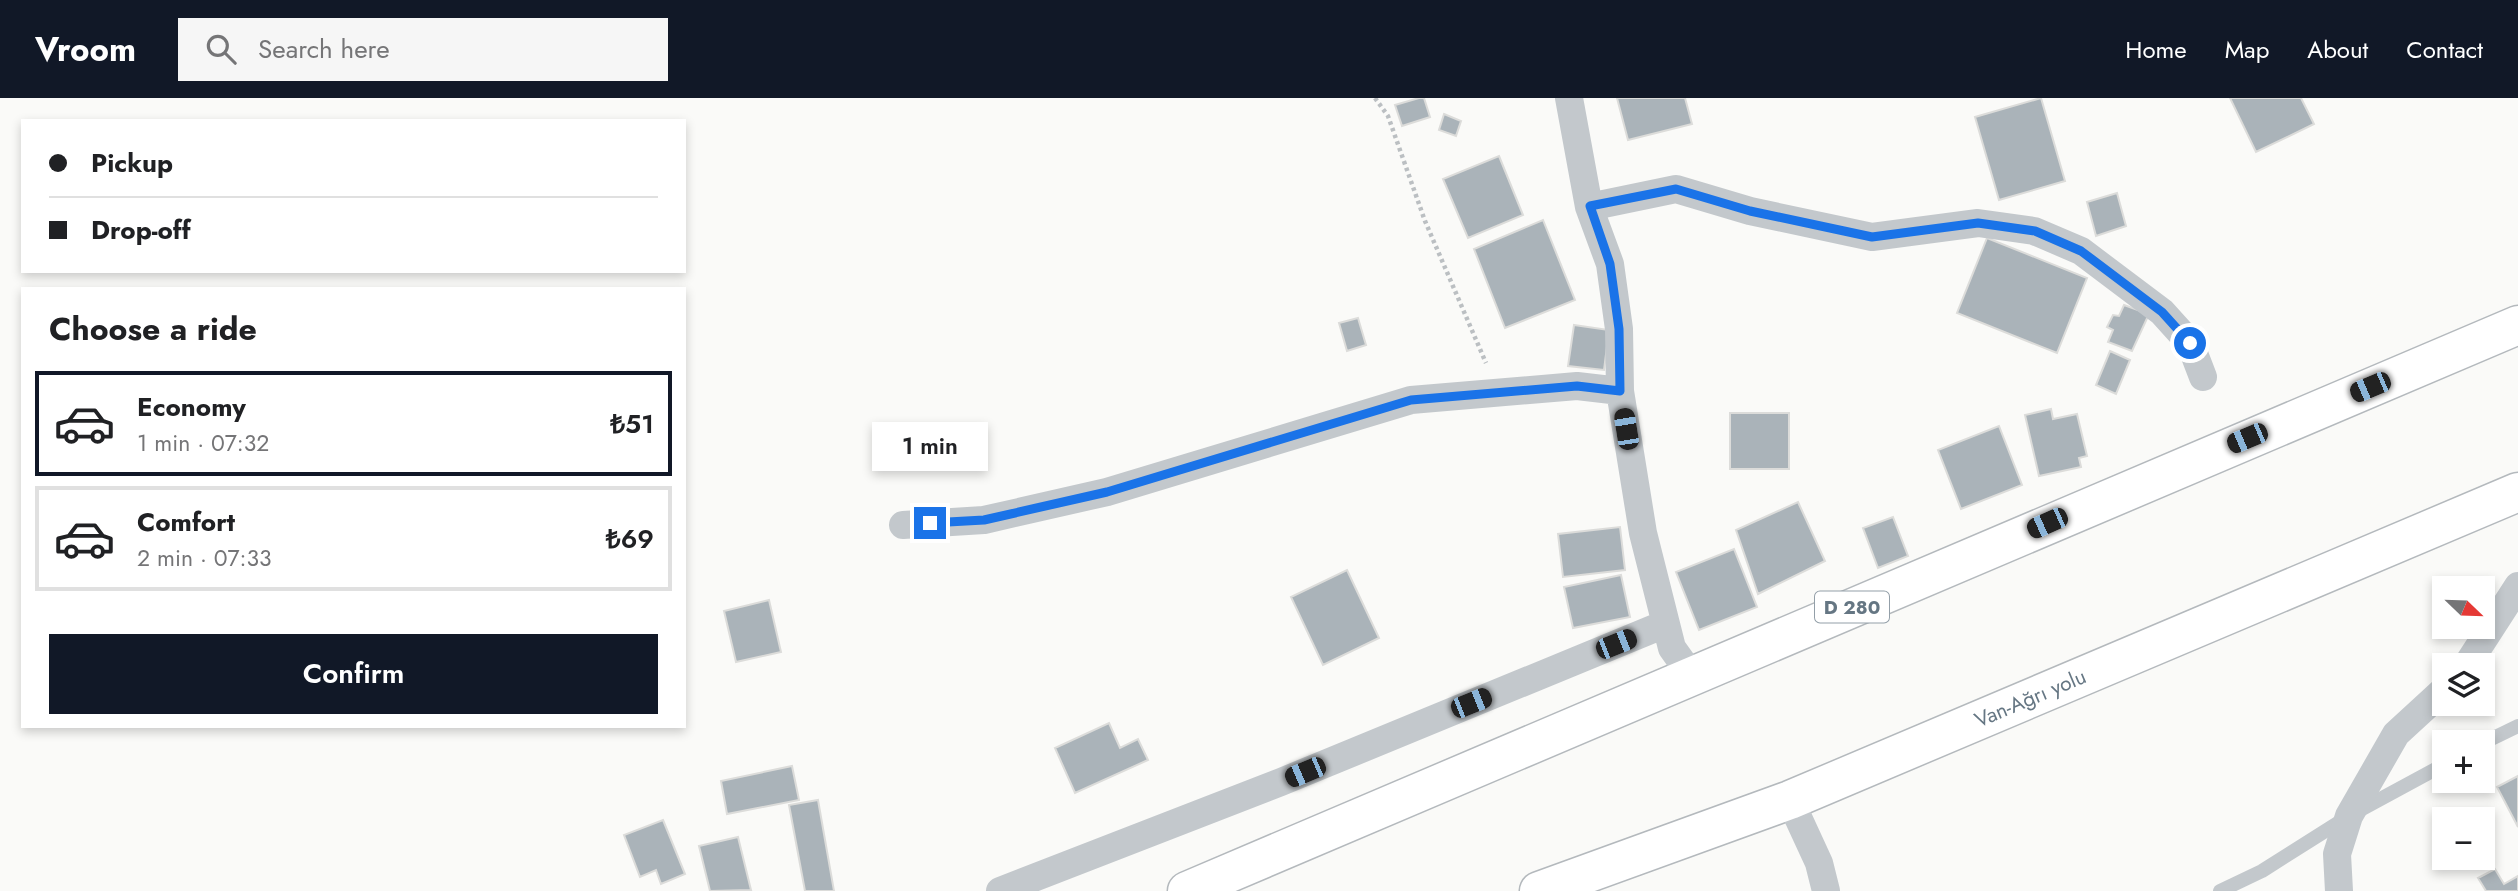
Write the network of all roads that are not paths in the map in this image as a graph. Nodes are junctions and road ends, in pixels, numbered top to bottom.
1 (1569, 98) edge
2 (1590, 206) junction
3 (2518, 325) edge
4 (2203, 377) dead end
5 (1620, 391) junction
6 (2518, 492) edge
7 (903, 525) dead end
8 (2518, 586) edge
9 (1665, 624) junction
10 (2476, 653) edge
11 (1692, 676) junction
12 (2432, 701) edge
13 (2518, 726) edge
14 (2495, 737) edge
15 (2432, 771) edge
16 (1790, 800) junction
17 (2349, 816) junction
18 (1000, 891) edge
19 (1187, 891) edge
20 (1539, 891) edge
21 (1826, 891) edge
22 (2220, 891) edge
23 (2339, 891) edge

1 - 2 street
2 - 4 street
2 - 5 street
3 - 11 highway, D 280
5 - 7 street
5 - 9 street
6 - 16 highway, Van-Ağrı yolu
8 - 10 street
9 - 11 street
9 - 18 street
11 - 19 highway, D 280
12 - 17 street
13 - 14 lane
15 - 17 lane
16 - 20 highway, Van-Ağrı yolu
16 - 21 street
17 - 22 lane
17 - 23 street

